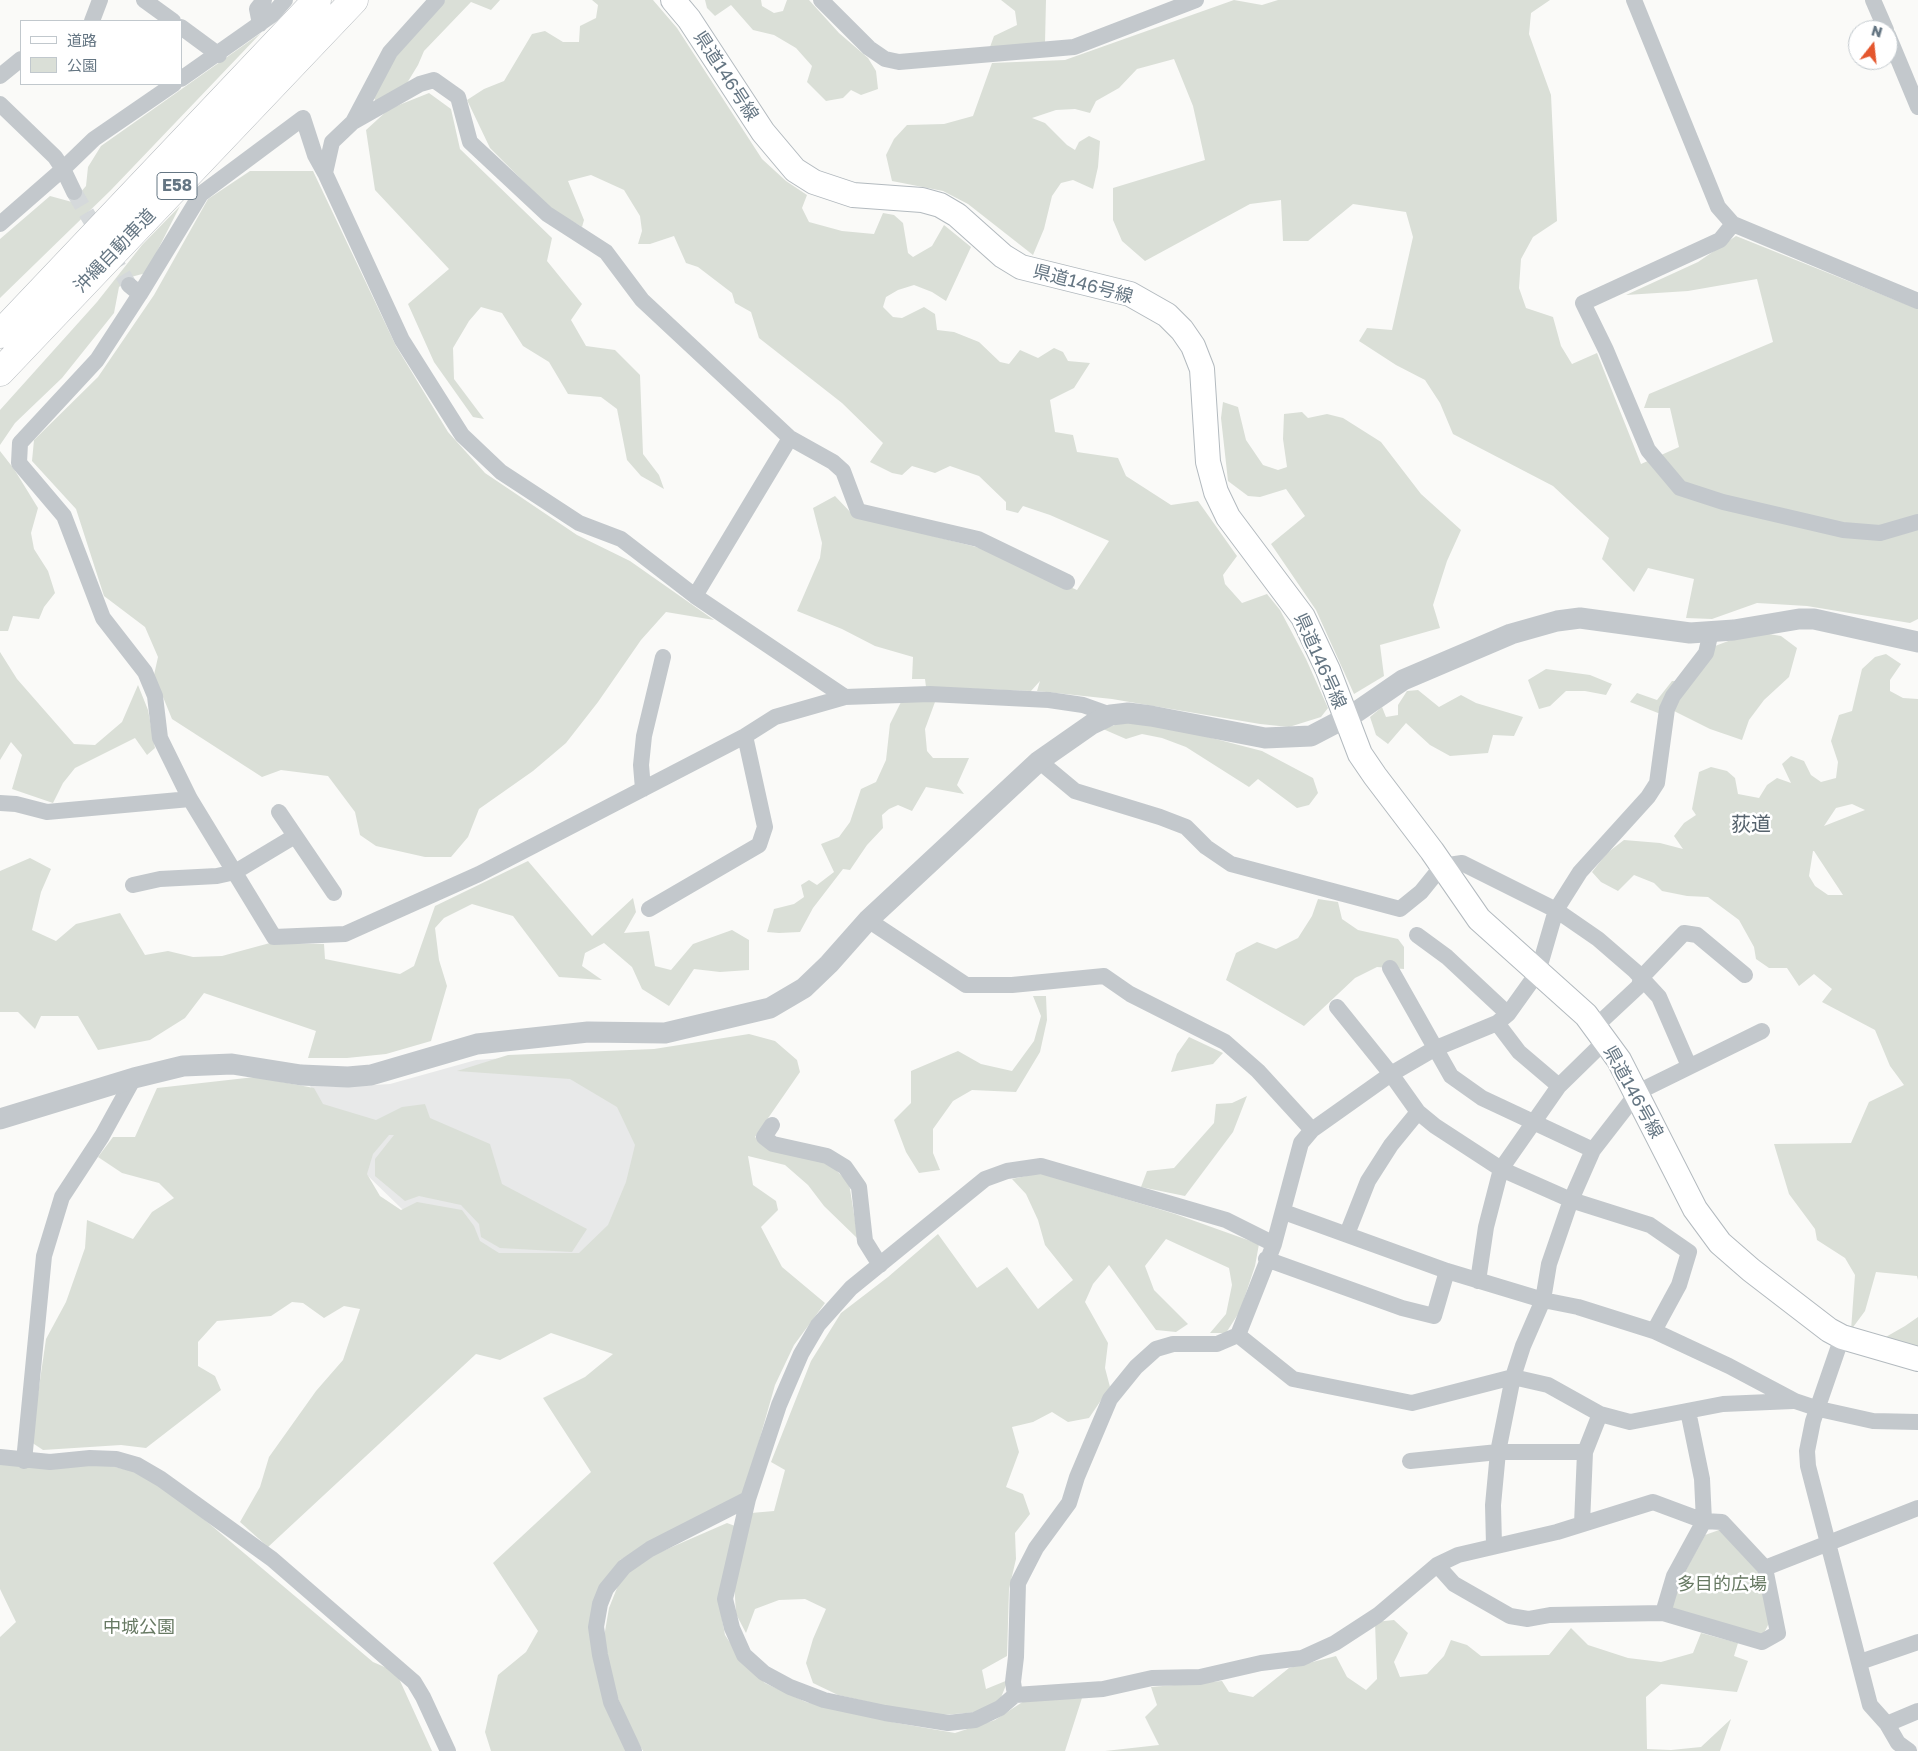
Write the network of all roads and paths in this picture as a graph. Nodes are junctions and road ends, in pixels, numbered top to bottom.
1 (100, 0) edge
2 (144, 0) edge
3 (264, 0) edge
4 (285, 0) edge
5 (317, 0) edge
6 (354, 0) edge
7 (437, 0) edge
8 (673, 0) edge
9 (821, 0) edge
10 (1196, 0) edge
11 (1874, 0) edge
12 (1639, 2) edge
13 (92, 20) edge
14 (172, 20) edge
15 (1882, 20) edge
16 (260, 24) junction
17 (182, 29) edge
18 (218, 55) junction
19 (1898, 59) edge
20 (20, 60) edge
21 (0, 76) edge
22 (182, 78) edge
23 (173, 85) edge
24 (0, 104) edge
25 (1918, 106) edge
26 (353, 122) junction
27 (63, 169) junction
28 (326, 172) junction
29 (74, 192) tunnel mouth
30 (0, 224) edge
31 (1733, 224) junction
32 (1918, 300) edge
33 (0, 334) edge
34 (0, 372) edge
35 (790, 438) junction
36 (1918, 522) edge
37 (1067, 582) dead end
38 (695, 596) junction
39 (1711, 632) junction
40 (1918, 642) edge
41 (663, 657) dead end
42 (845, 697) junction
43 (1111, 715) junction
44 (1345, 718) junction
45 (745, 736) junction
46 (1039, 761) junction
47 (643, 789) junction
48 (190, 799) junction
49 (0, 803) edge
50 (279, 812) dead end
51 (295, 836) junction
52 (1442, 866) junction
53 (235, 872) junction
54 (133, 885) dead end
55 (334, 893) dead end
56 (649, 909) dead end
57 (1556, 910) junction
58 (868, 920) junction
59 (1417, 935) dead end
60 (1390, 968) dead end
61 (1538, 972) junction
62 (1745, 975) dead end
63 (1641, 978) junction
64 (1337, 1007) dead end
65 (1503, 1018) junction
66 (1762, 1031) dead end
67 (1600, 1034) junction
68 (1434, 1049) junction
69 (1689, 1066) junction
70 (1391, 1074) junction
71 (134, 1078) junction
72 (1560, 1086) junction
73 (1638, 1092) junction
74 (1418, 1112) junction
75 (0, 1118) edge
76 (1533, 1122) junction
77 (772, 1125) dead end
78 (1312, 1130) junction
79 (1593, 1150) junction
80 (1501, 1168) junction
81 (1571, 1200) junction
82 (1284, 1212) junction
83 (1347, 1234) junction
84 (1274, 1244) junction
85 (1266, 1259) junction
86 (880, 1265) junction
87 (1447, 1271) junction
88 (1478, 1281) junction
89 (1543, 1300) junction
90 (1654, 1331) junction
91 (1238, 1334) junction
92 (1842, 1337) junction
93 (1918, 1360) edge
94 (1513, 1377) junction
95 (1795, 1401) junction
96 (1819, 1409) junction
97 (1688, 1411) junction
98 (1600, 1414) junction
99 (1918, 1422) edge
100 (1498, 1452) junction
101 (1585, 1452) junction
102 (0, 1457) edge
103 (24, 1461) junction
104 (1410, 1461) dead end
105 (748, 1499) junction
106 (1918, 1508) edge
107 (1704, 1521) junction
108 (1582, 1524) junction
109 (1828, 1544) junction
110 (1494, 1545) junction
111 (1437, 1565) junction
112 (1764, 1568) junction
113 (1663, 1613) junction
114 (1918, 1642) edge
115 (1860, 1662) junction
116 (1015, 1695) junction
117 (1918, 1711) edge
118 (1887, 1724) junction
119 (1899, 1748) edge
120 (448, 1751) edge
121 (634, 1751) edge

1 - 13 street
2 - 14 street
3 - 16 street
4 - 16 street
5 - 33 highway, 沖縄自動車道 / E58
6 - 34 highway, 沖縄自動車道 / E58
7 - 26 street
8 - 44 main road, 県道146号線
9 - 10 street
11 - 15 street
12 - 31 street
16 - 18 street
17 - 18 street
18 - 22 street
19 - 25 street
20 - 21 street
23 - 27 street
24 - 27 street
26 - 28 street
26 - 35 street
27 - 29 street
27 - 30 street
28 - 38 street
28 - 48 street
31 - 32 street
31 - 36 street
35 - 37 street
35 - 38 street
38 - 42 street
39 - 40 street
39 - 44 street
39 - 57 street
41 - 47 street
42 - 43 street
42 - 45 street
43 - 44 street
43 - 46 street
44 - 52 main road, 県道146号線
45 - 47 street
45 - 56 street
46 - 52 street
46 - 58 street
47 - 53 street
48 - 49 street
48 - 53 street
50 - 51 street
51 - 53 street
51 - 55 street
52 - 57 street
52 - 61 main road, 県道146号線
53 - 54 street
57 - 61 street
57 - 63 street
58 - 71 street
58 - 78 street
59 - 65 street
60 - 68 street
61 - 65 street
61 - 67 main road, 県道146号線
62 - 63 street
63 - 67 street
63 - 69 street
64 - 70 street
65 - 68 street
65 - 72 street
66 - 69 street
67 - 72 street
67 - 73 main road, 県道146号線
68 - 70 street
68 - 76 street
69 - 73 street
70 - 74 street
70 - 78 street
71 - 75 street
71 - 103 street
72 - 76 street
73 - 79 street
73 - 92 main road, 県道146号線
74 - 80 street
74 - 83 street
76 - 79 street
76 - 80 street
77 - 86 street
78 - 82 street
79 - 81 street
80 - 81 street
80 - 88 street
81 - 89 street
81 - 90 street
82 - 83 street
82 - 84 street
83 - 87 street
84 - 85 street
84 - 86 street
85 - 87 street
85 - 91 street
86 - 105 street
87 - 88 street
88 - 89 street
89 - 90 street
89 - 94 street
90 - 95 street
91 - 94 street
91 - 116 street
92 - 93 main road, 県道146号線
92 - 96 street
94 - 98 street
94 - 100 street
95 - 96 street
95 - 97 street
96 - 99 street
96 - 109 street
97 - 98 street
97 - 107 street
98 - 101 street
100 - 101 street
100 - 104 street
100 - 110 street
101 - 108 street
102 - 103 street
103 - 120 street
105 - 116 street
105 - 121 street
106 - 109 street
107 - 108 street
107 - 112 street
107 - 113 street
108 - 110 street
109 - 112 street
109 - 115 street
110 - 111 street
111 - 113 street
111 - 116 street
112 - 113 street
114 - 115 street
115 - 118 street
117 - 118 street
118 - 119 street

